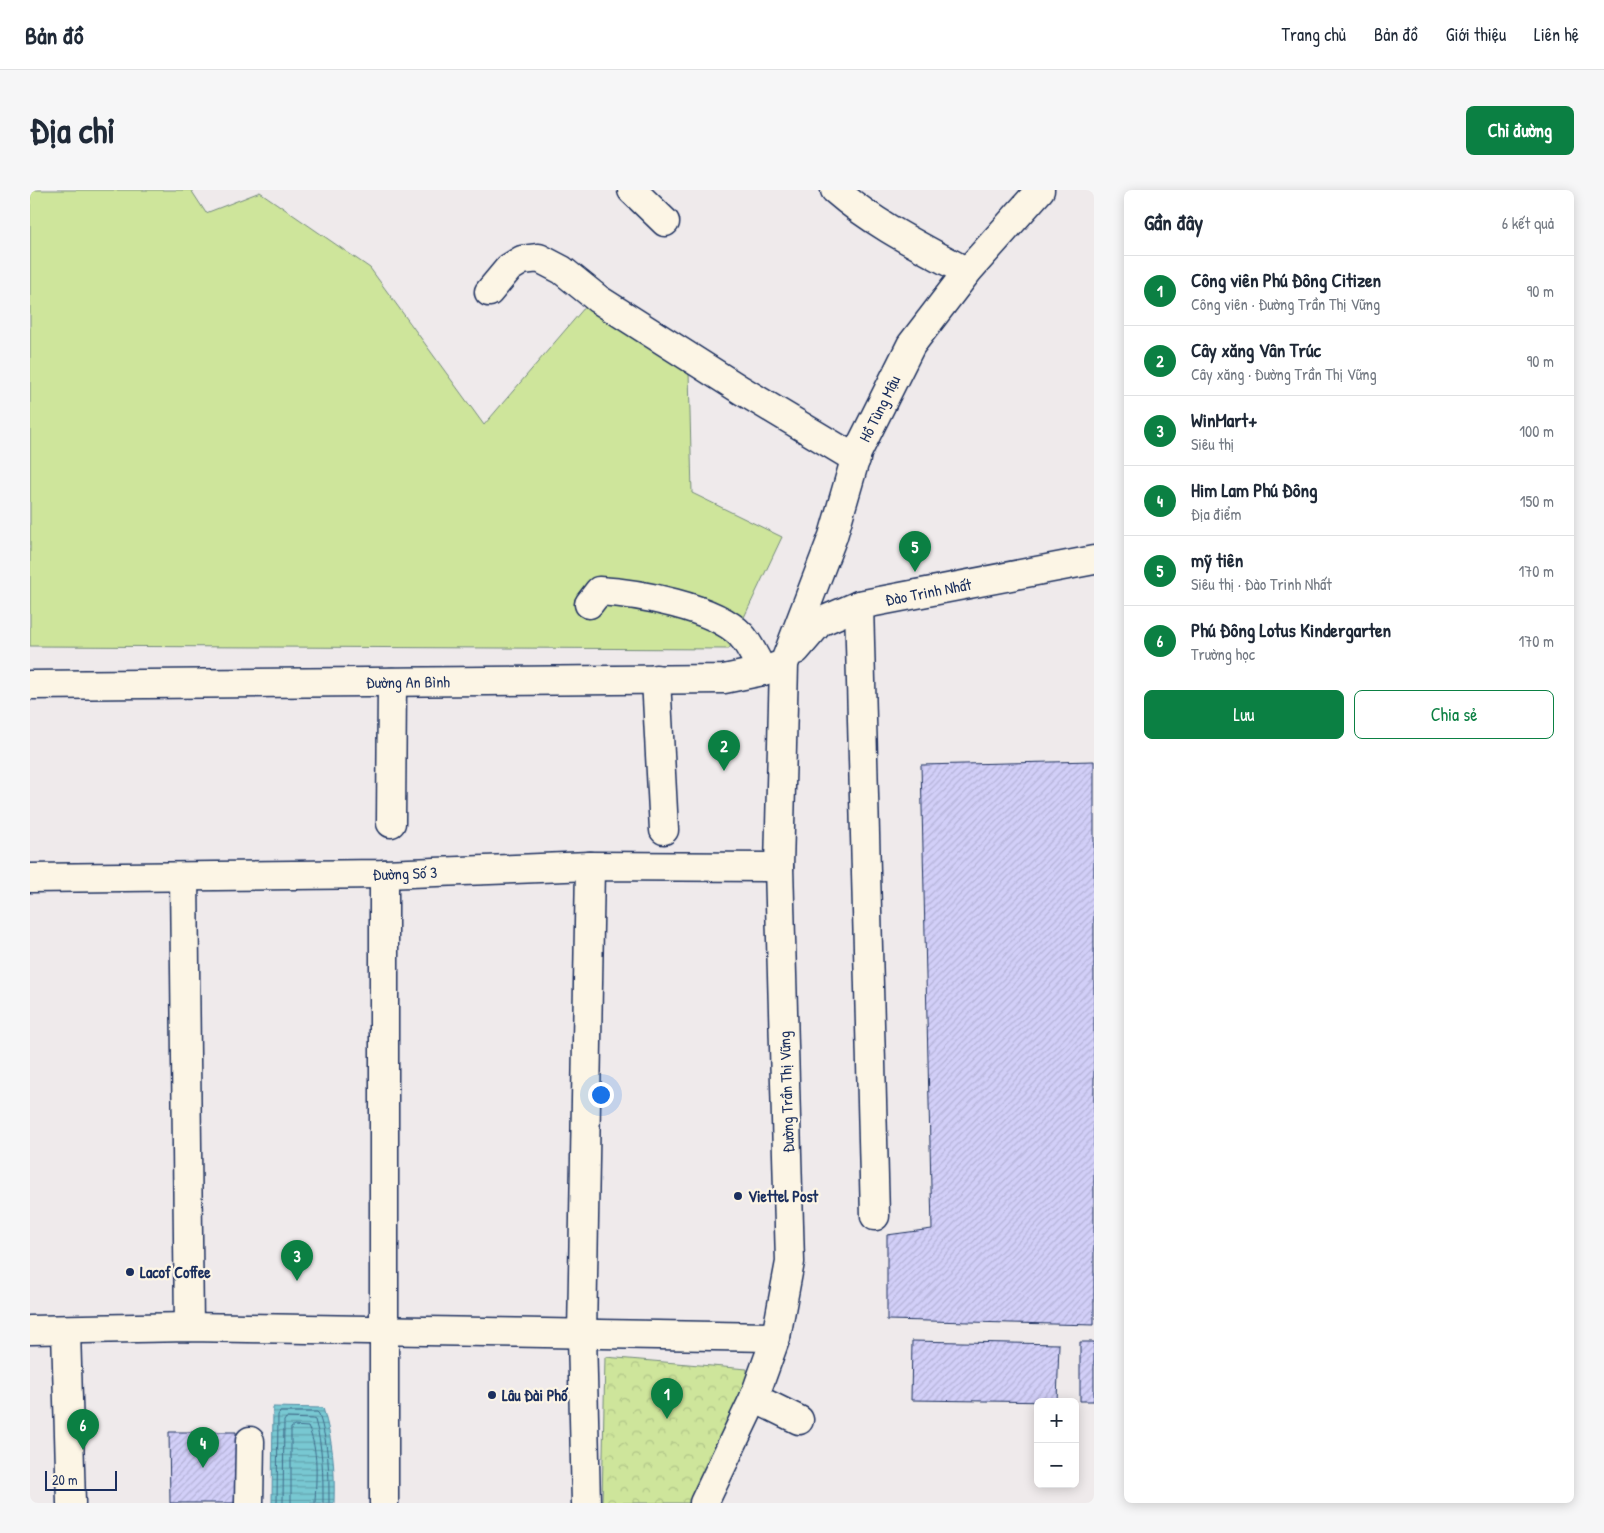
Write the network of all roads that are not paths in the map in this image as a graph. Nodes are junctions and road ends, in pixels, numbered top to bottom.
1 (632, 190) edge
2 (835, 190) edge
3 (1040, 190) edge
4 (665, 222) dead end
5 (967, 272) junction
6 (489, 292) dead end
7 (856, 459) junction
8 (1094, 560) edge
9 (589, 604) dead end
10 (859, 605) junction
11 (773, 668) junction
12 (656, 679) junction
13 (392, 682) junction
14 (30, 685) edge
15 (391, 823) dead end
16 (664, 830) dead end
17 (590, 866) junction
18 (779, 867) junction
19 (384, 874) junction
20 (184, 877) junction
21 (30, 878) edge
22 (875, 1216) dead end
23 (189, 1328) junction
24 (30, 1330) edge
25 (384, 1330) junction
26 (66, 1331) junction
27 (582, 1335) junction
28 (776, 1337) junction
29 (754, 1398) junction
30 (799, 1420) dead end
31 (250, 1441) dead end
32 (71, 1503) edge
33 (249, 1503) edge
34 (384, 1503) edge
35 (586, 1503) edge
36 (704, 1503) edge

1 - 4 street
2 - 5 street
3 - 5 street, Hồ Tùng Mậu
5 - 7 street, Hồ Tùng Mậu
6 - 7 street
7 - 11 street, Hồ Tùng Mậu
8 - 10 street, Đào Trinh Nhất
9 - 11 street
10 - 11 street, Đào Trinh Nhất
10 - 22 street
11 - 12 street, Đường An Bình
11 - 18 street, Đường Trần Thị Vững
12 - 13 street, Đường An Bình
12 - 16 street
13 - 14 street, Đường An Bình
13 - 15 street
17 - 18 street, Đường Số 3
17 - 19 street, Đường Số 3
17 - 27 street
18 - 28 street, Đường Trần Thị Vững
19 - 20 street, Đường Số 3
19 - 25 street
20 - 21 street, Đường Số 3
20 - 23 street
23 - 25 street
23 - 26 street
24 - 26 street
25 - 27 street
25 - 34 street
26 - 32 street
27 - 28 street
27 - 35 street
28 - 29 street, Đường Trần Thị Vững
29 - 30 street
29 - 36 street, Đường Trần Thị Vững
31 - 33 street

